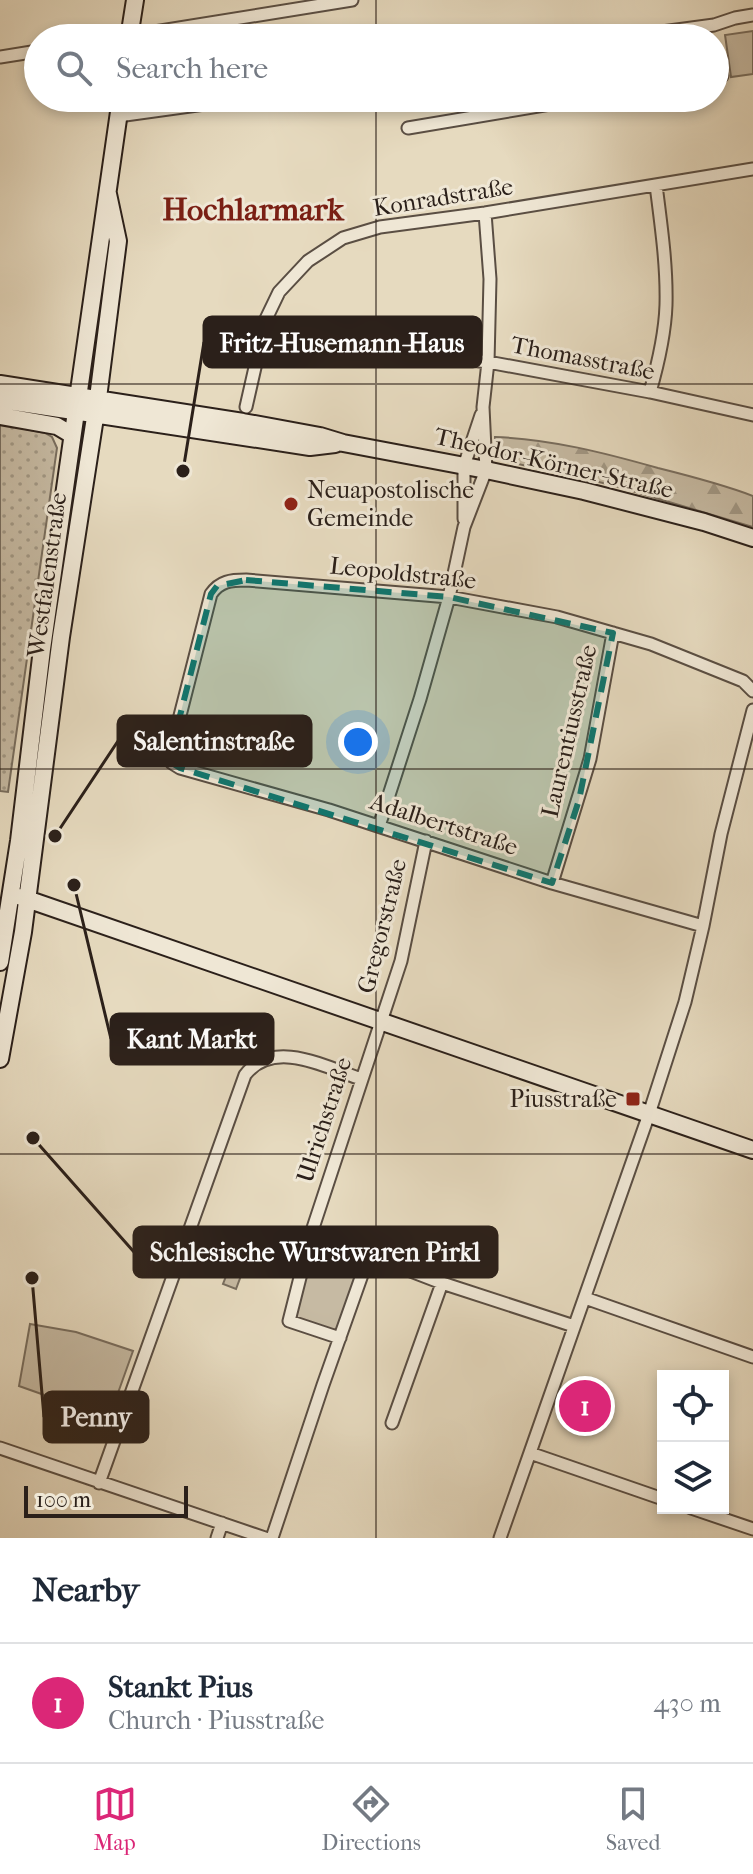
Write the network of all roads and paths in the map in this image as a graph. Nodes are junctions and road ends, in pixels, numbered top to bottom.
1 (135, 0) edge
2 (352, 0) edge
3 (753, 15) edge
4 (129, 24) edge
5 (205, 24) edge
6 (717, 24) edge
7 (24, 53) edge
8 (0, 57) edge
9 (119, 112) edge
10 (147, 112) edge
11 (500, 112) edge
12 (118, 116) junction
13 (408, 128) dead end
14 (753, 169) edge
15 (656, 185) junction
16 (108, 194) junction
17 (485, 213) junction
18 (261, 336) junction
19 (488, 362) junction
20 (0, 384) edge
21 (650, 392) junction
22 (0, 400) edge
23 (77, 403) junction
24 (97, 406) junction
25 (246, 407) dead end
26 (483, 407) junction
27 (753, 415) edge
28 (0, 416) edge
29 (72, 435) junction
30 (464, 466) junction
31 (486, 470) junction
32 (464, 527) junction
33 (753, 538) edge
34 (449, 597) junction
35 (613, 633) junction
36 (753, 691) edge
37 (753, 710) edge
38 (172, 763) joint
39 (379, 826) junction
40 (426, 841) junction
41 (552, 883) junction
42 (5, 893) edge
43 (28, 899) junction
44 (703, 926) junction
45 (0, 962) edge
46 (380, 1020) junction
47 (0, 1059) edge
48 (361, 1079) junction
49 (649, 1114) junction
50 (753, 1150) edge
51 (311, 1234) junction
52 (369, 1255) junction
53 (442, 1283) junction
54 (585, 1298) junction
55 (574, 1326) junction
56 (340, 1338) junction
57 (753, 1357) edge
58 (392, 1423) dead end
59 (0, 1448) edge
60 (530, 1453) junction
61 (99, 1483) junction
62 (657, 1497) edge
63 (709, 1514) edge
64 (222, 1523) junction
65 (753, 1529) edge
66 (217, 1538) edge
67 (265, 1538) edge
68 (272, 1538) edge
69 (500, 1538) edge

1 - 4 main road
2 - 5 street
3 - 6 street
7 - 8 street
9 - 12 main road, Westfalenstraße
10 - 12 street
11 - 13 street
12 - 16 main road, Westfalenstraße
14 - 15 street, Konradstraße
15 - 17 street, Konradstraße
15 - 21 street
16 - 23 main road, Westfalenstraße
16 - 24 main road, Westfalenstraße
17 - 18 street, Konradstraße
17 - 19 street
18 - 19 street, Thomasstraße
18 - 25 street, Konradstraße
19 - 21 street, Thomasstraße
19 - 26 street
20 - 23 main road, Theodor-Körner-Straße
21 - 27 street, Thomasstraße
22 - 23 main road, Theodor-Körner-Straße
23 - 24 main road, Theodor-Körner-Straße
23 - 29 main road, Westfalenstraße
24 - 30 main road, Theodor-Körner-Straße
24 - 43 main road, Westfalenstraße
26 - 30 street
26 - 31 street
28 - 29 main road
29 - 42 main road, Westfalenstraße
30 - 31 main road, Theodor-Körner-Straße
30 - 32 street
31 - 32 street
31 - 33 main road, Theodor-Körner-Straße
32 - 34 street
34 - 35 street, Leopoldstraße
34 - 38 street, Leopoldstraße
34 - 39 street
35 - 36 street, Leopoldstraße
35 - 41 street, Laurentiusstraße
37 - 44 street
38 - 39 street, Adalbertstraße
39 - 40 street, Adalbertstraße
40 - 41 street, Adalbertstraße
40 - 46 street, Gregorstraße
41 - 44 street, Adalbertstraße
42 - 43 main road
42 - 45 main road, Westfalenstraße
43 - 46 main road
43 - 47 main road, Westfalenstraße
44 - 49 street
46 - 48 street, Ulrichstraße
46 - 49 main road
48 - 51 street, Ulrichstraße
48 - 61 street
49 - 50 main road
49 - 54 street
51 - 52 street
51 - 56 street, Ulrichstraße
52 - 53 street
52 - 56 street
53 - 55 street
53 - 58 street
54 - 55 street
54 - 57 street
55 - 60 street
56 - 68 street
59 - 61 street
60 - 62 street
60 - 69 street
61 - 64 street
63 - 65 street
64 - 66 street
64 - 67 street

